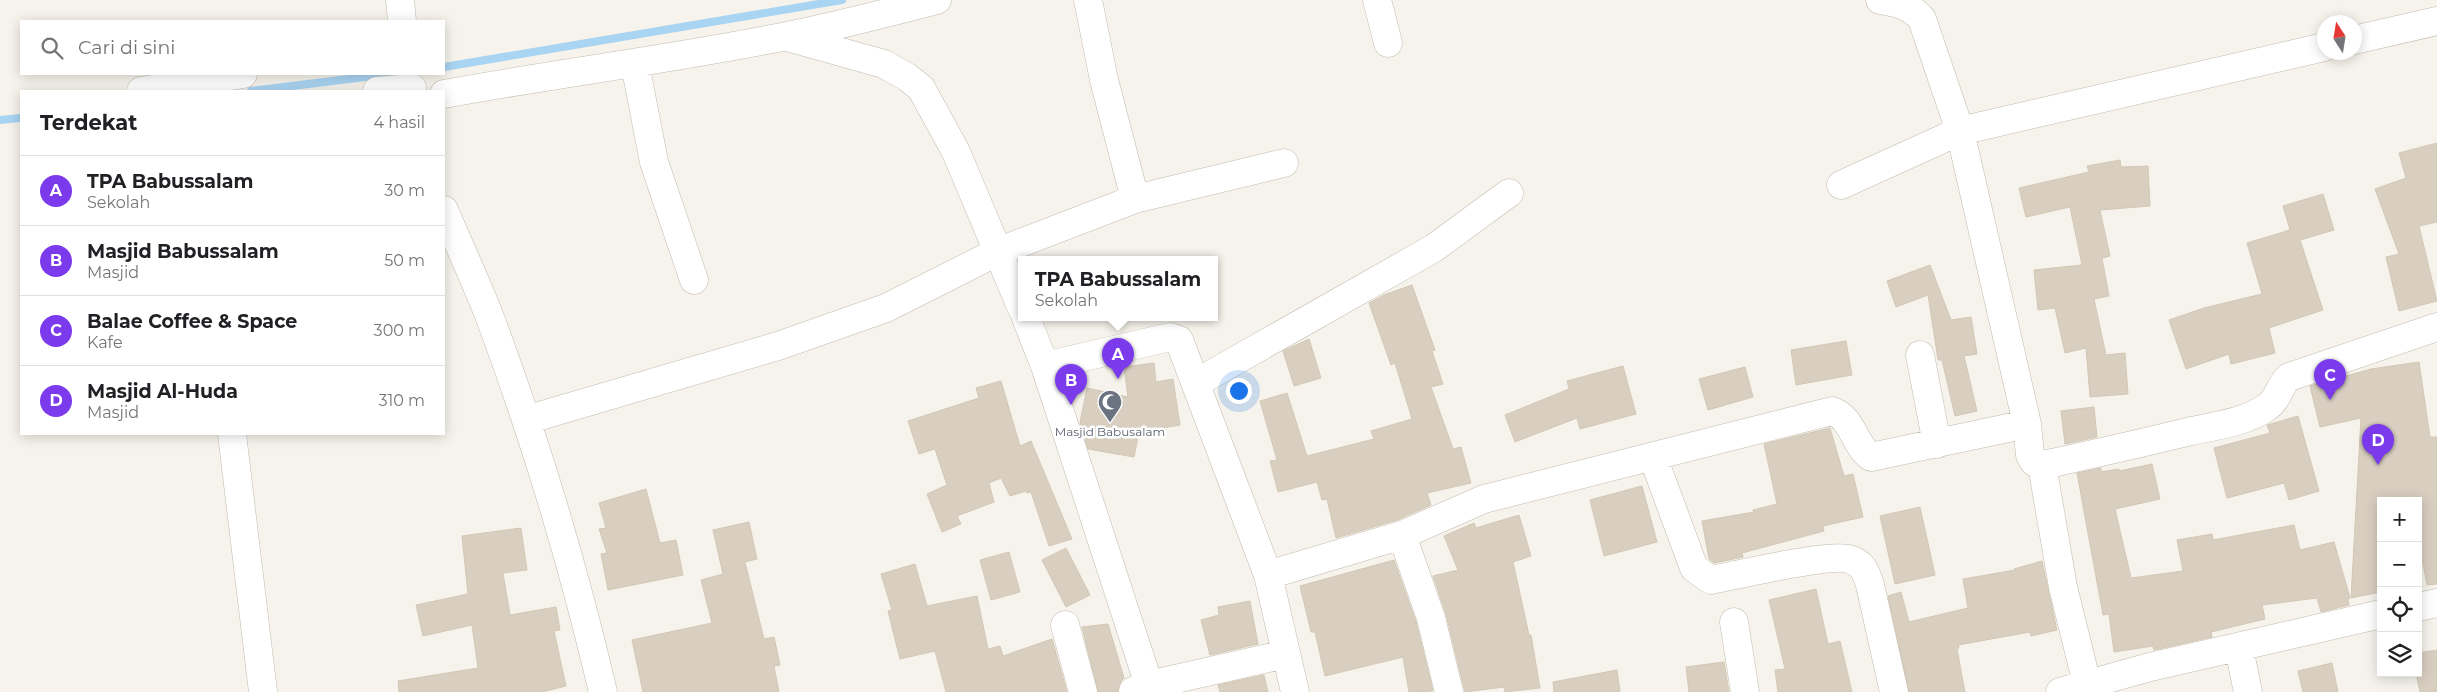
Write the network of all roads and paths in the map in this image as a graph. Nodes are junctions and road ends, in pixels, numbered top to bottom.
1 (400, 0) edge
2 (937, 0) edge
3 (1088, 0) edge
4 (1376, 0) edge
5 (1880, 0) edge
6 (402, 20) edge
7 (2437, 21) edge
8 (785, 37) junction
9 (2362, 38) edge
10 (1388, 43) dead end
11 (2317, 48) edge
12 (635, 64) junction
13 (237, 75) edge
14 (412, 83) edge
15 (147, 90) edge
16 (381, 90) edge
17 (445, 94) edge
18 (1960, 131) junction
19 (1284, 163) dead end
20 (1842, 185) dead end
21 (1510, 194) dead end
22 (1135, 199) junction
23 (445, 212) edge
24 (997, 252) junction
25 (694, 280) dead end
26 (1018, 300) edge
27 (1027, 321) edge
28 (2437, 327) edge
29 (1920, 355) dead end
30 (1045, 366) junction
31 (1196, 383) junction
32 (526, 420) junction
33 (2027, 424) junction
34 (232, 435) edge
35 (1937, 444) junction
36 (1653, 457) junction
37 (2042, 465) junction
38 (1402, 535) junction
39 (1268, 575) junction
40 (2437, 603) edge
41 (2422, 606) edge
42 (2377, 615) edge
43 (1734, 622) dead end
44 (1065, 625) dead end
45 (2239, 648) junction
46 (1286, 654) junction
47 (2088, 688) edge
48 (1139, 689) edge
49 (263, 692) edge
50 (603, 692) edge
51 (1083, 692) edge
52 (1295, 692) edge
53 (1449, 692) edge
54 (1745, 692) edge
55 (1894, 692) edge
56 (2060, 692) edge
57 (2248, 692) edge

1 - 6 street
2 - 8 street
3 - 22 street
4 - 10 street
5 - 18 street
7 - 9 street
8 - 12 street
8 - 24 street
11 - 18 street
12 - 17 street
12 - 25 street
13 - 15 street
14 - 16 street
18 - 20 street
18 - 33 street
19 - 22 street
21 - 31 street
22 - 24 street
23 - 32 street
24 - 26 street
24 - 32 street
27 - 30 street
28 - 37 street
29 - 35 street
30 - 31 street
30 - 48 street
31 - 39 street
32 - 50 street
33 - 35 street
33 - 37 street
34 - 49 street
35 - 36 street
36 - 38 street
36 - 55 street
37 - 47 street
38 - 39 street
38 - 53 street
39 - 46 street
40 - 41 street
42 - 45 street
43 - 54 street
44 - 51 street
45 - 47 street
45 - 57 street
46 - 48 street
46 - 52 street
47 - 56 street

